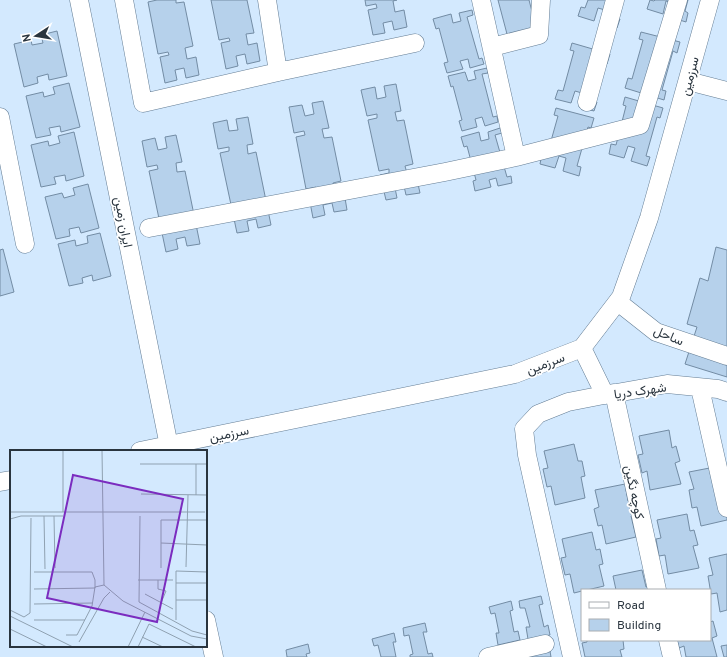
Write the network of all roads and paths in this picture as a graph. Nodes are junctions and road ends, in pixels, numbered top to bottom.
1 (79, 0) edge
2 (124, 0) edge
3 (267, 0) edge
4 (481, 0) edge
5 (541, 0) edge
6 (678, 0) edge
7 (710, 0) edge
8 (611, 1) edge
9 (415, 43) dead end
10 (492, 47) junction
11 (278, 72) junction
12 (688, 81) junction
13 (727, 91) edge
14 (587, 102) dead end
15 (0, 117) edge
16 (516, 157) junction
17 (149, 228) dead end
18 (25, 244) dead end
19 (618, 302) junction
20 (582, 348) junction
21 (727, 356) edge
22 (700, 388) junction
23 (727, 392) edge
24 (614, 393) junction
25 (169, 448) edge
26 (150, 450) edge
27 (10, 480) edge
28 (0, 482) edge
29 (727, 508) edge
30 (657, 589) edge
31 (207, 625) edge
32 (668, 641) edge
33 (544, 644) dead end
34 (214, 657) edge
35 (488, 657) edge
36 (572, 657) edge
37 (672, 657) edge

1 - 25 street, ایران زمین
2 - 11 street
3 - 11 street
4 - 10 street
5 - 10 street
6 - 16 street
7 - 12 street, سرزمین
8 - 14 street
9 - 11 street
10 - 16 street
12 - 13 street
12 - 19 street, سرزمین
15 - 18 street
16 - 17 street
19 - 20 street, سرزمین
19 - 21 street, ساحل
20 - 24 street, شهرک دریا
20 - 25 street, سرزمین
22 - 23 street, شهرک دریا
22 - 24 street, شهرک دریا
22 - 29 street
24 - 30 street, کوچه نگین
24 - 36 street
25 - 26 street, سرزمین
27 - 28 street
31 - 34 street
32 - 37 street
33 - 35 street

